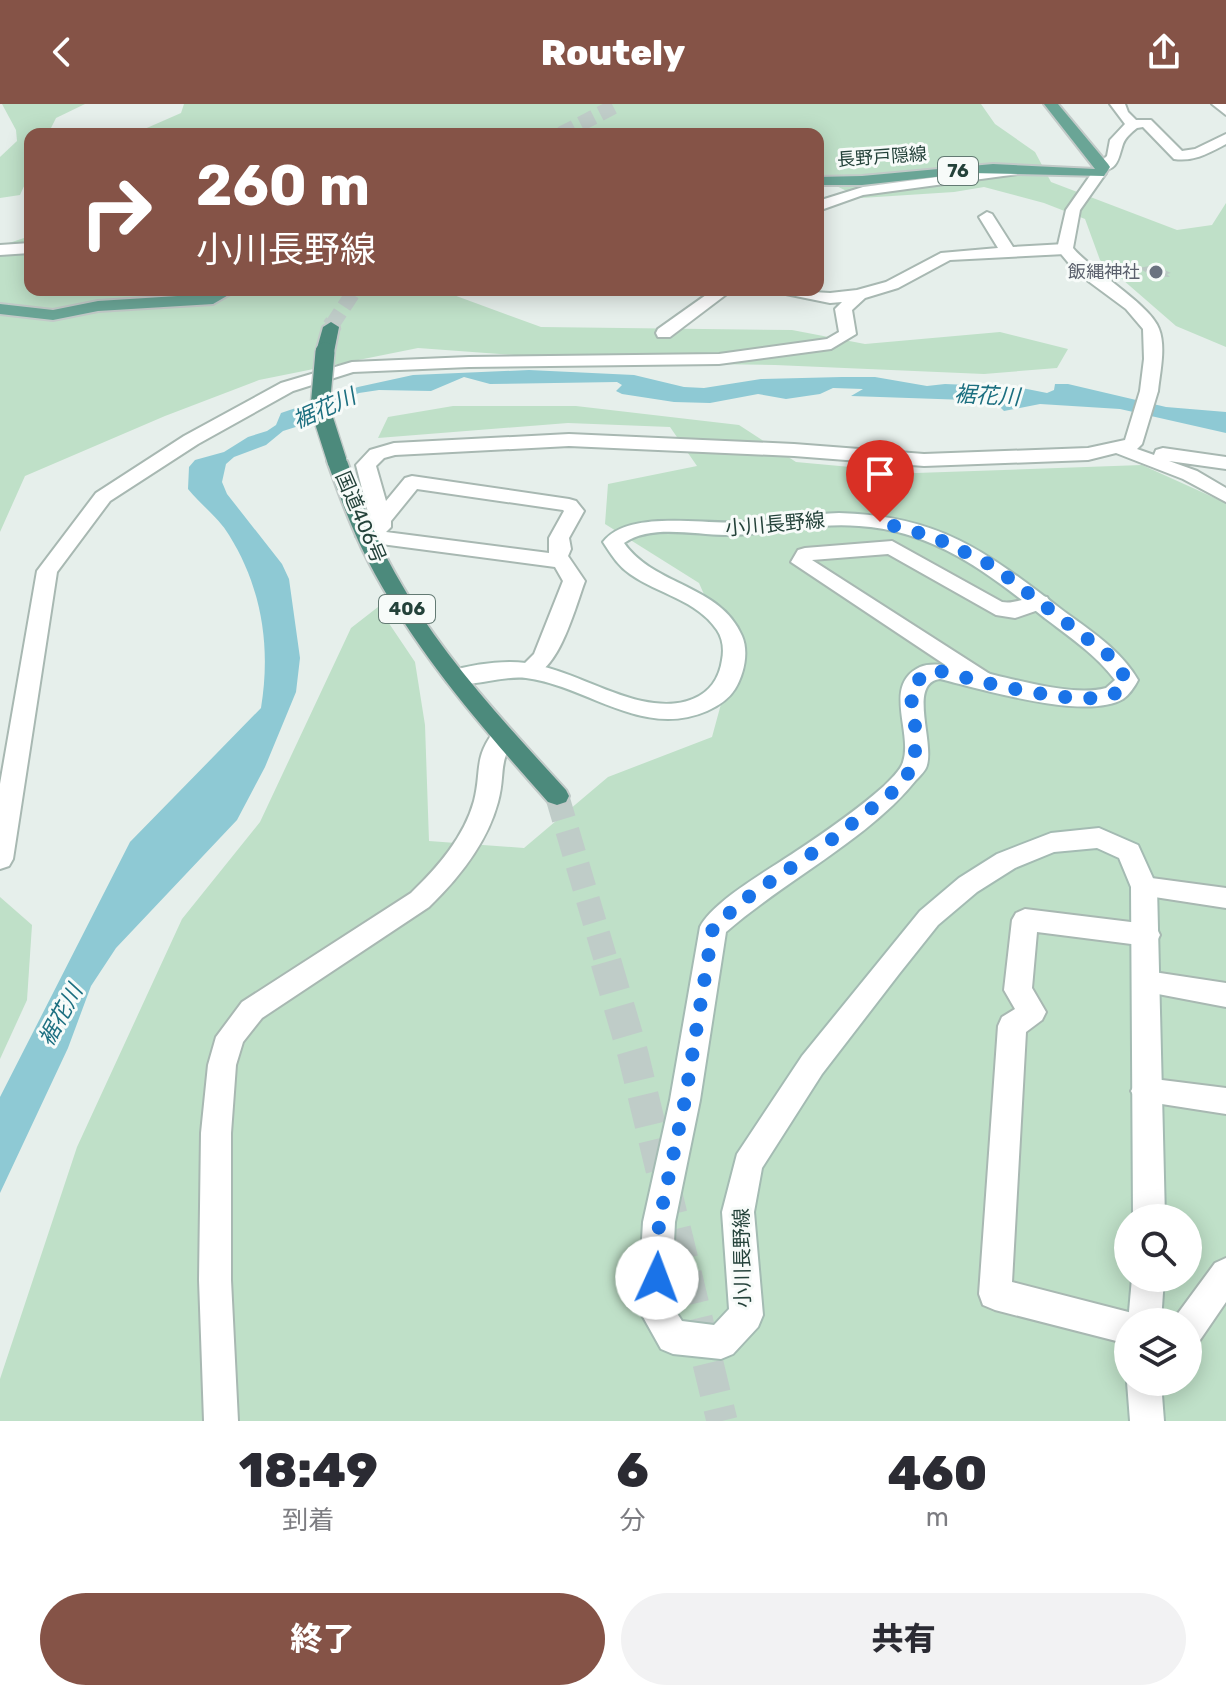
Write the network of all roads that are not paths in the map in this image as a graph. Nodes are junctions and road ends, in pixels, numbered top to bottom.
1 (1051, 104) edge
2 (1219, 104) edge
3 (1116, 106) edge
4 (1226, 111) edge
5 (1133, 124) junction
6 (1226, 138) edge
7 (1020, 170) junction
8 (1101, 170) junction
9 (824, 181) edge
10 (824, 204) edge
11 (987, 217) dead end
12 (24, 248) edge
13 (1065, 249) junction
14 (0, 250) edge
15 (1008, 252) junction
16 (859, 295) junction
17 (218, 296) edge
18 (716, 296) edge
19 (819, 296) edge
20 (0, 309) edge
21 (331, 327) tunnel mouth
22 (664, 333) dead end
23 (1127, 446) junction
24 (1226, 463) edge
25 (1226, 496) edge
26 (374, 528) junction
27 (556, 561) junction
28 (1039, 602) junction
29 (528, 671) junction
30 (455, 677) junction
31 (988, 683) junction
32 (503, 736) junction
33 (557, 796) tunnel mouth
34 (0, 859) edge
35 (1144, 887) junction
36 (1226, 898) edge
37 (1147, 935) junction
38 (1147, 982) junction
39 (1226, 995) edge
40 (1146, 1091) junction
41 (1226, 1101) edge
42 (1149, 1204) edge
43 (1226, 1274) edge
44 (1202, 1308) edge
45 (1114, 1324) edge
46 (1145, 1396) edge
47 (221, 1421) edge
48 (1147, 1421) edge

1 - 8 main road
2 - 4 street
3 - 5 street
5 - 6 street
5 - 8 street
7 - 8 main road, 長野戸隠線 / 76
7 - 9 main road, 長野戸隠線 / 76
7 - 10 street
8 - 13 street
11 - 15 street
12 - 14 street
13 - 15 street
13 - 23 street
15 - 16 street
16 - 19 street
16 - 34 street
17 - 20 main road
18 - 22 street
21 - 26 highway, 国道406号 / 406, bridge
23 - 24 street
23 - 25 street
23 - 26 street
26 - 27 street
26 - 27 street
26 - 30 highway, 国道406号 / 406
27 - 29 street
28 - 29 street, 小川長野線
28 - 31 street, 小川長野線
28 - 31 street
29 - 30 street, 小川長野線
30 - 32 highway, 国道406号 / 406
31 - 35 street, 小川長野線
32 - 33 highway, 国道406号 / 406
32 - 47 street
35 - 36 street
35 - 37 street, 小川長野線
37 - 38 street, 小川長野線
37 - 45 street
38 - 39 street
38 - 40 street, 小川長野線
40 - 41 street
40 - 42 street, 小川長野線
43 - 44 street
46 - 48 street

